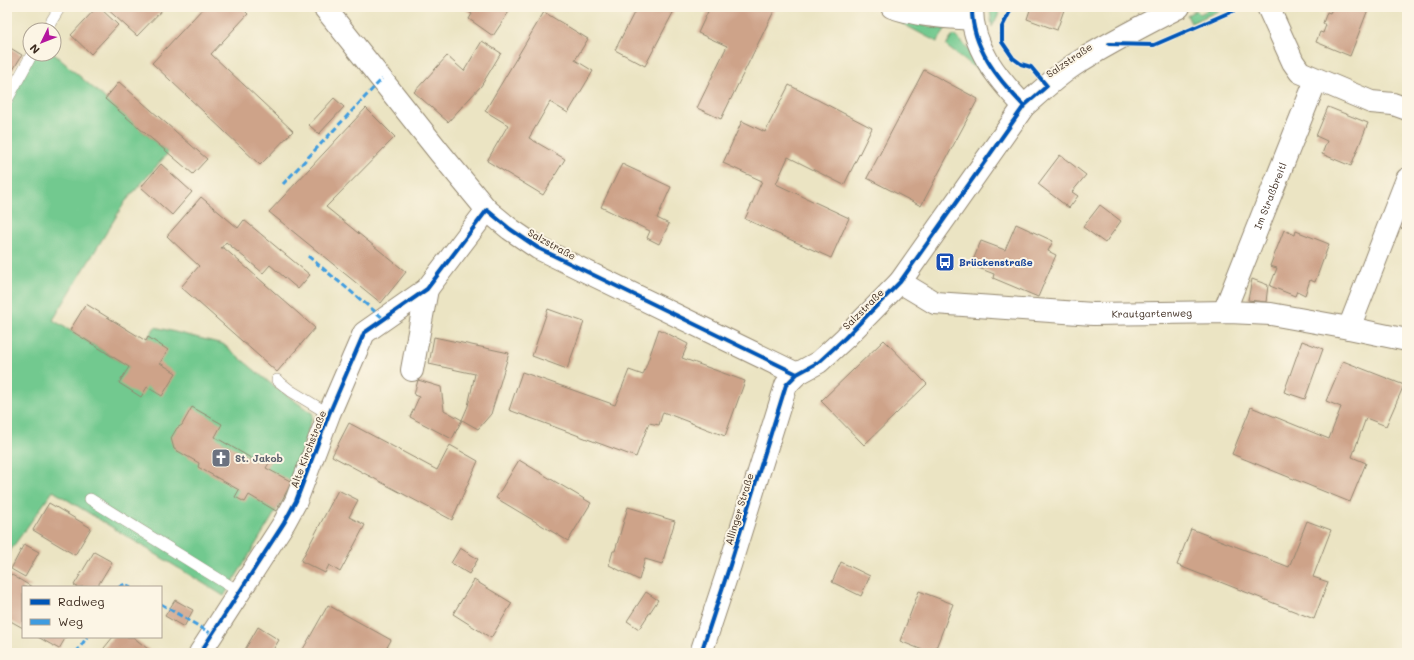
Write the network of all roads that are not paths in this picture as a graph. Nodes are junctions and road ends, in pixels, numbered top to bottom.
1 (60, 7) edge
2 (324, 7) edge
3 (892, 7) edge
4 (1180, 7) edge
5 (1268, 7) edge
6 (972, 13) edge
7 (51, 22) edge
8 (28, 62) edge
9 (1316, 80) junction
10 (7, 100) edge
11 (1024, 106) junction
12 (1407, 109) edge
13 (1407, 179) edge
14 (487, 210) junction
15 (900, 282) junction
16 (426, 289) junction
17 (1224, 312) junction
18 (1348, 328) junction
19 (1407, 340) edge
20 (412, 370) dead end
21 (797, 374) junction
22 (277, 380) dead end
23 (329, 414) junction
24 (90, 499) dead end
25 (239, 591) junction
26 (200, 653) edge
27 (701, 653) edge

1 - 7 lane
2 - 14 street, Salzstraße
3 - 6 street
4 - 11 street, Salzstraße
5 - 9 street
6 - 11 street
8 - 10 lane
9 - 12 street
9 - 17 street, Im Straßbreitl
11 - 15 street, Salzstraße
13 - 18 street
14 - 16 street, Alte Kirchstraße
14 - 21 street, Salzstraße
15 - 17 street, Krautgartenweg
15 - 21 street, Salzstraße
16 - 20 street, Alte Kirchstraße
16 - 23 street, Alte Kirchstraße
17 - 18 street, Krautgartenweg
18 - 19 street, Krautgartenweg
21 - 27 street, Allinger Straße
22 - 23 lane
23 - 25 street, Alte Kirchstraße
24 - 25 lane
25 - 26 street, Alte Kirchstraße

